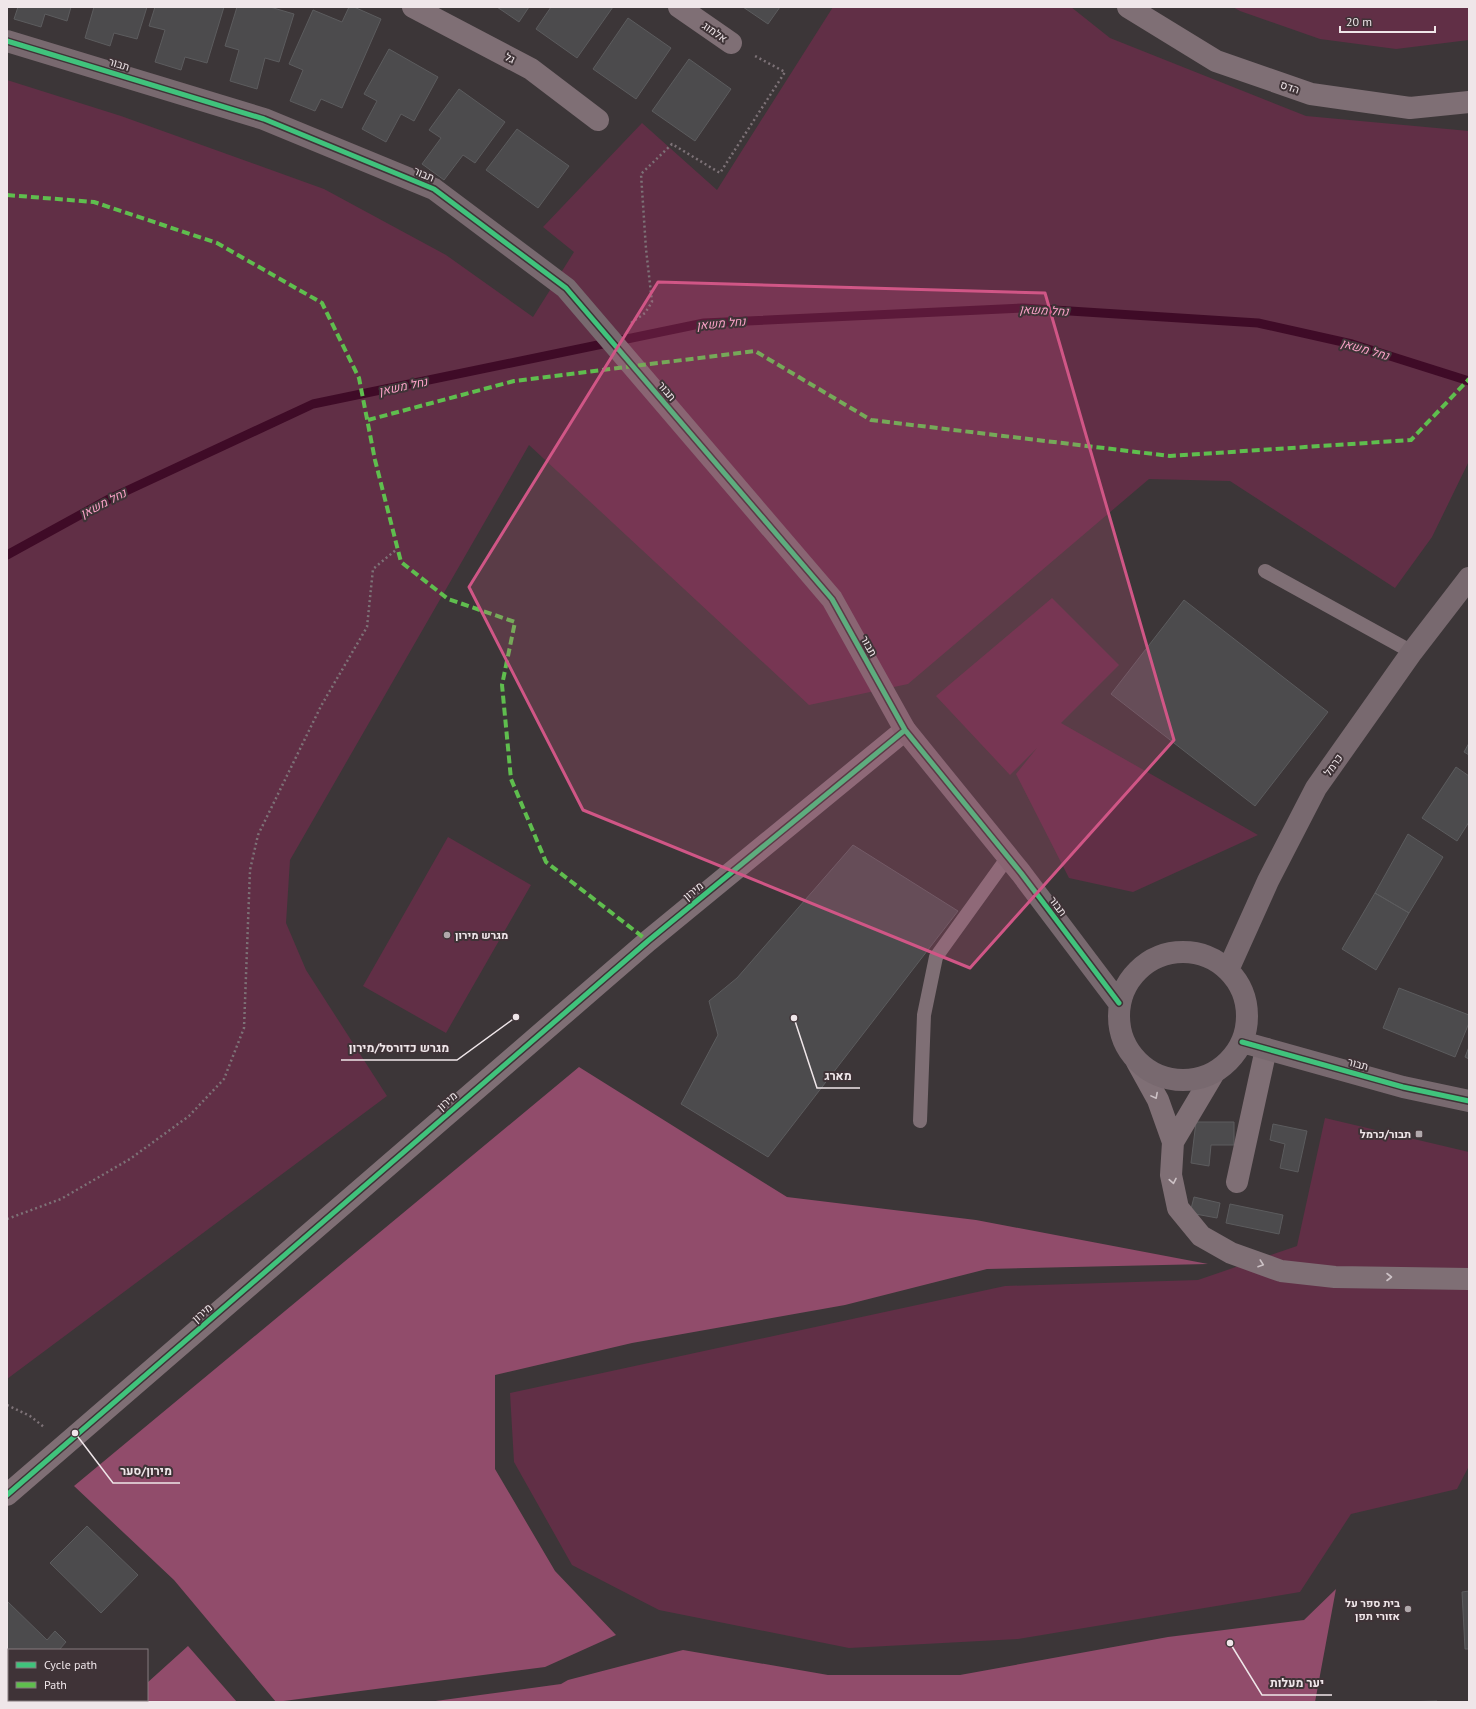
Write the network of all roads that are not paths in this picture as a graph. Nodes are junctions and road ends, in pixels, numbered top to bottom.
1 (413, 7) edge
2 (678, 7) edge
3 (1128, 7) edge
4 (7, 41) edge
5 (731, 43) road end
6 (1469, 102) edge
7 (598, 120) dead end
8 (1265, 572) dead end
9 (1469, 578) edge
10 (1412, 652) junction
11 (905, 730) junction
12 (1008, 857) junction
13 (1228, 970) junction
14 (1119, 1003) junction
15 (1242, 1042) junction
16 (1266, 1049) junction
17 (1136, 1062) junction
18 (1214, 1073) junction
19 (1469, 1101) edge
20 (920, 1121) dead end
21 (1173, 1142) junction
22 (1237, 1182) dead end
23 (1469, 1279) edge
24 (7, 1495) edge

1 - 7 street, גל
2 - 5 street, אלמוג
3 - 6 street, הדס
4 - 11 street, תבור
8 - 10 lane
9 - 10 street, כרמל
10 - 13 street, כרמל
11 - 12 street, תבור
11 - 24 street, מירון
12 - 14 street, תבור
12 - 20 lane
13 - 14 street
13 - 15 street
14 - 17 street
15 - 16 street, תבור
15 - 18 street
16 - 19 street, תבור
16 - 22 street
17 - 18 street
17 -> 21 street
18 - 21 street
21 -> 23 street

